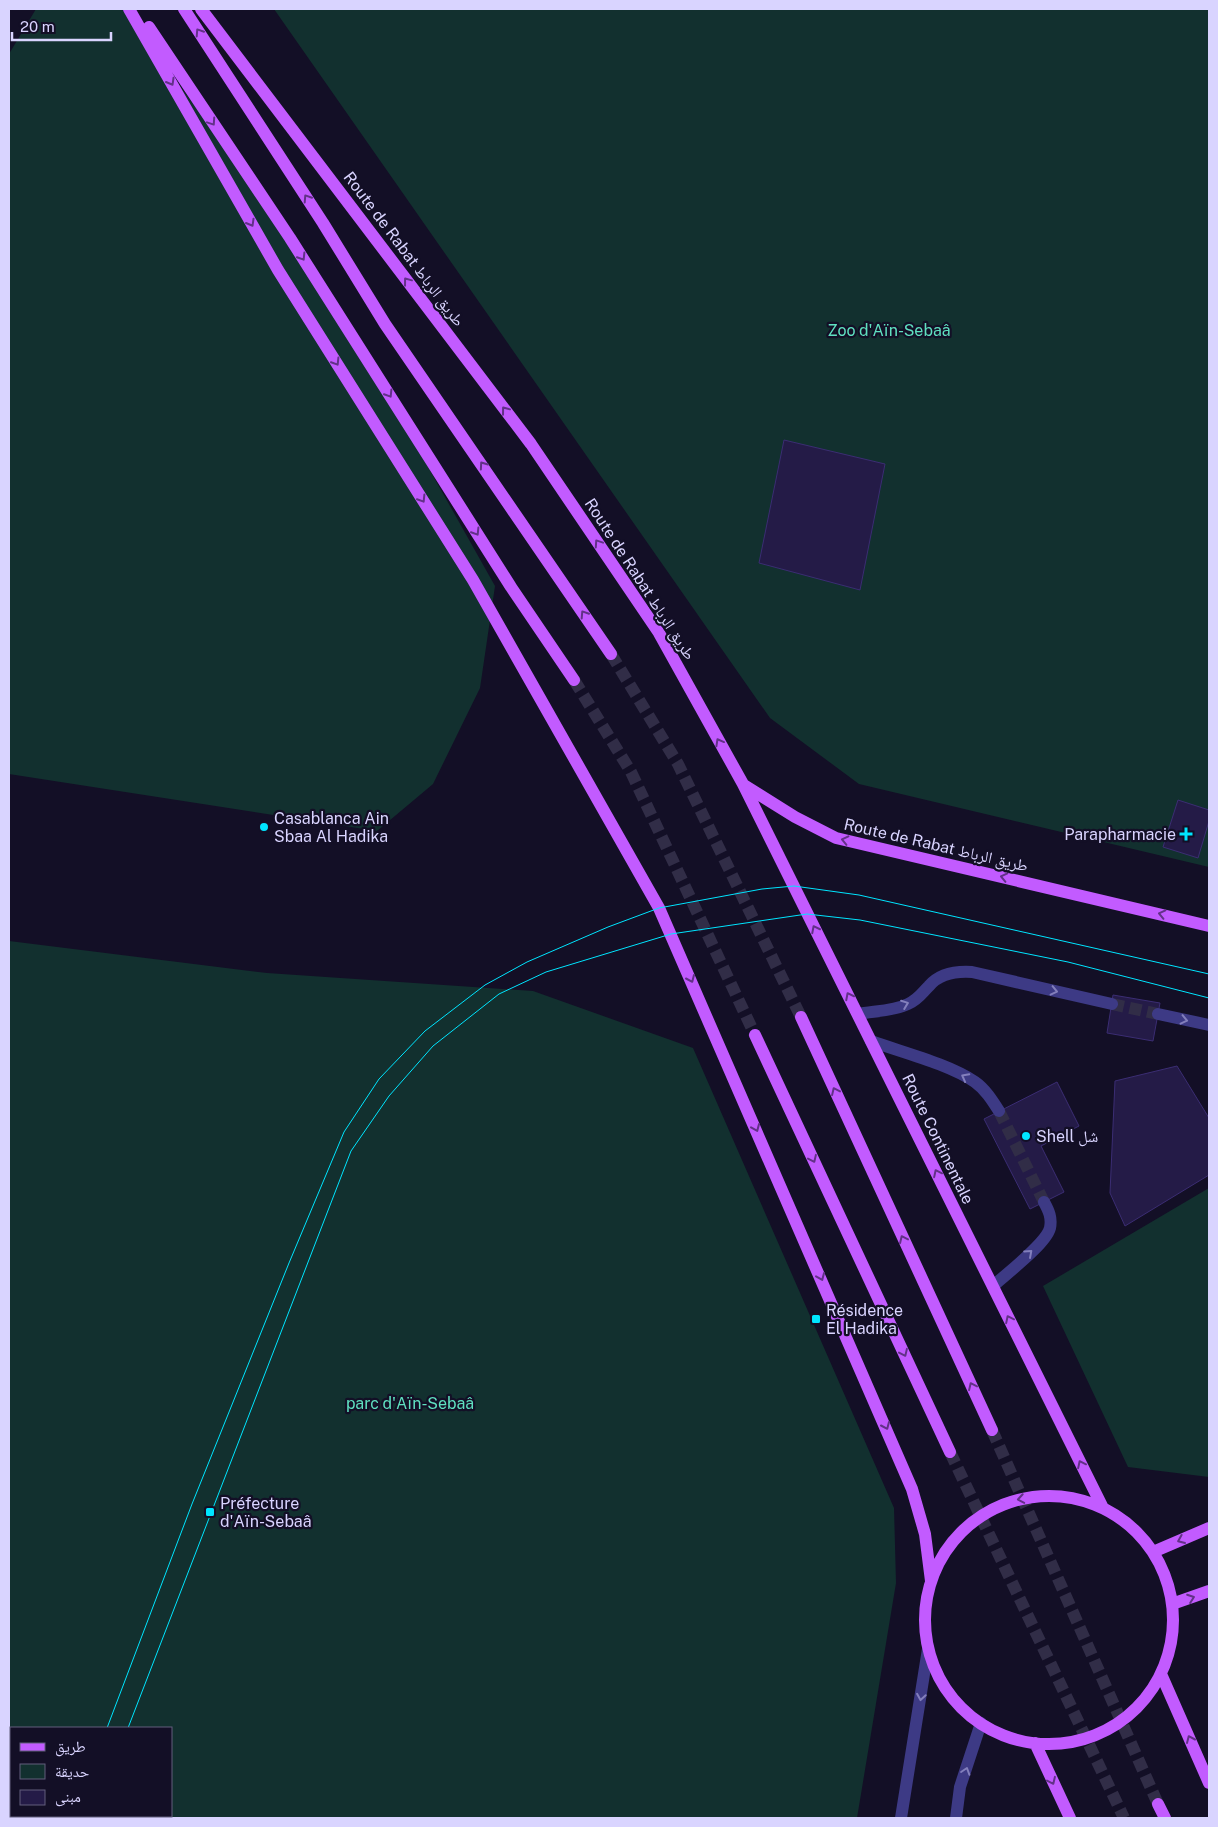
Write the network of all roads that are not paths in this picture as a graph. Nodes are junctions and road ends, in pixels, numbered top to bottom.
1 (129, 9) edge
2 (136, 9) edge
3 (184, 9) edge
4 (201, 9) edge
5 (611, 654) tunnel mouth
6 (574, 680) tunnel mouth
7 (743, 784) junction
8 (1209, 926) edge
9 (1112, 1004) tunnel mouth
10 (858, 1014) junction
11 (1158, 1014) tunnel mouth
12 (800, 1017) tunnel mouth
13 (1209, 1025) edge
14 (755, 1035) tunnel mouth
15 (871, 1041) junction
16 (999, 1111) tunnel mouth
17 (1044, 1202) tunnel mouth
18 (993, 1286) junction
19 (992, 1430) tunnel mouth
20 (950, 1452) tunnel mouth
21 (1103, 1508) junction
22 (1209, 1528) edge
23 (1153, 1552) junction
24 (931, 1580) junction
25 (1209, 1591) edge
26 (1172, 1604) junction
27 (928, 1649) junction
28 (1161, 1674) junction
29 (981, 1723) junction
30 (1035, 1743) junction
31 (1209, 1783) edge
32 (1158, 1804) tunnel mouth
33 (901, 1818) edge
34 (956, 1818) edge
35 (1070, 1818) edge
36 (1165, 1818) edge

1 -> 24 main road
2 -> 6 main road
5 -> 3 main road
7 -> 4 main road, Route de Rabat طريق الرباط
8 -> 7 main road, Route de Rabat طريق الرباط
10 -> 7 main road, Route Continentale
10 -> 9 street
10 - 15 main road, Route Continentale
11 -> 13 street
19 -> 12 main road
14 -> 20 main road
16 -> 15 street
18 -> 15 main road, Route Continentale
18 -> 17 street
21 -> 18 main road, Route Continentale
21 - 23 main road
21 -> 24 main road
22 -> 23 main road
23 - 26 main road
24 - 27 main road
26 -> 25 main road
26 - 28 main road
27 - 29 main road
27 -> 33 street
28 - 30 main road
31 -> 28 main road
29 - 30 main road
34 -> 29 street
30 -> 35 main road
32 - 36 main road

